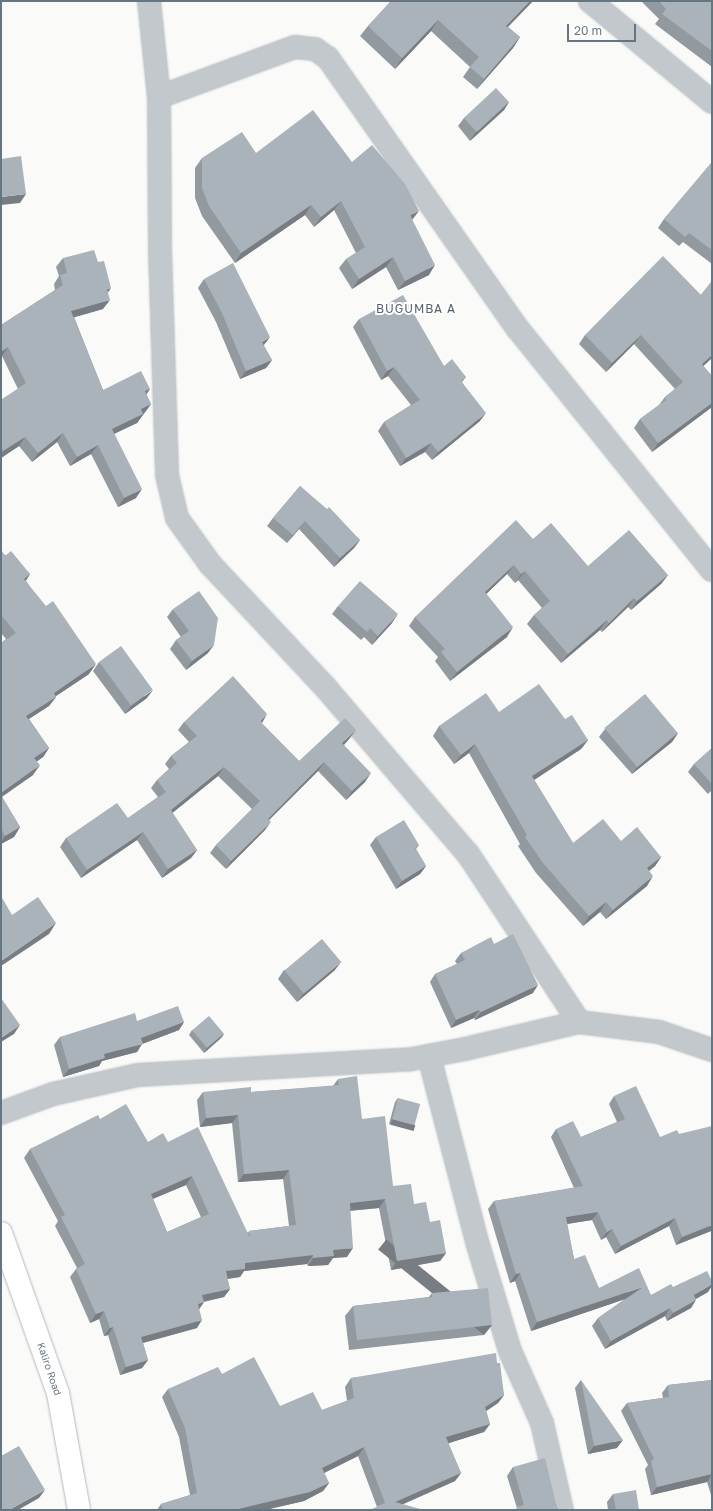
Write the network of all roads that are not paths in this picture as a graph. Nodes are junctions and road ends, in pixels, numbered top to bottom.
1 (149, 1) edge
2 (590, 1) edge
3 (159, 97) junction
4 (712, 102) edge
5 (712, 570) edge
6 (579, 1022) junction
7 (712, 1050) edge
8 (429, 1056) junction
9 (1, 1113) edge
10 (1, 1233) edge
11 (79, 1510) edge
12 (562, 1510) edge

1 - 3 street
2 - 4 street
3 - 5 street
3 - 6 street
6 - 7 street
6 - 8 street
8 - 9 street
8 - 12 street
10 - 11 main road, Kaliro Road

